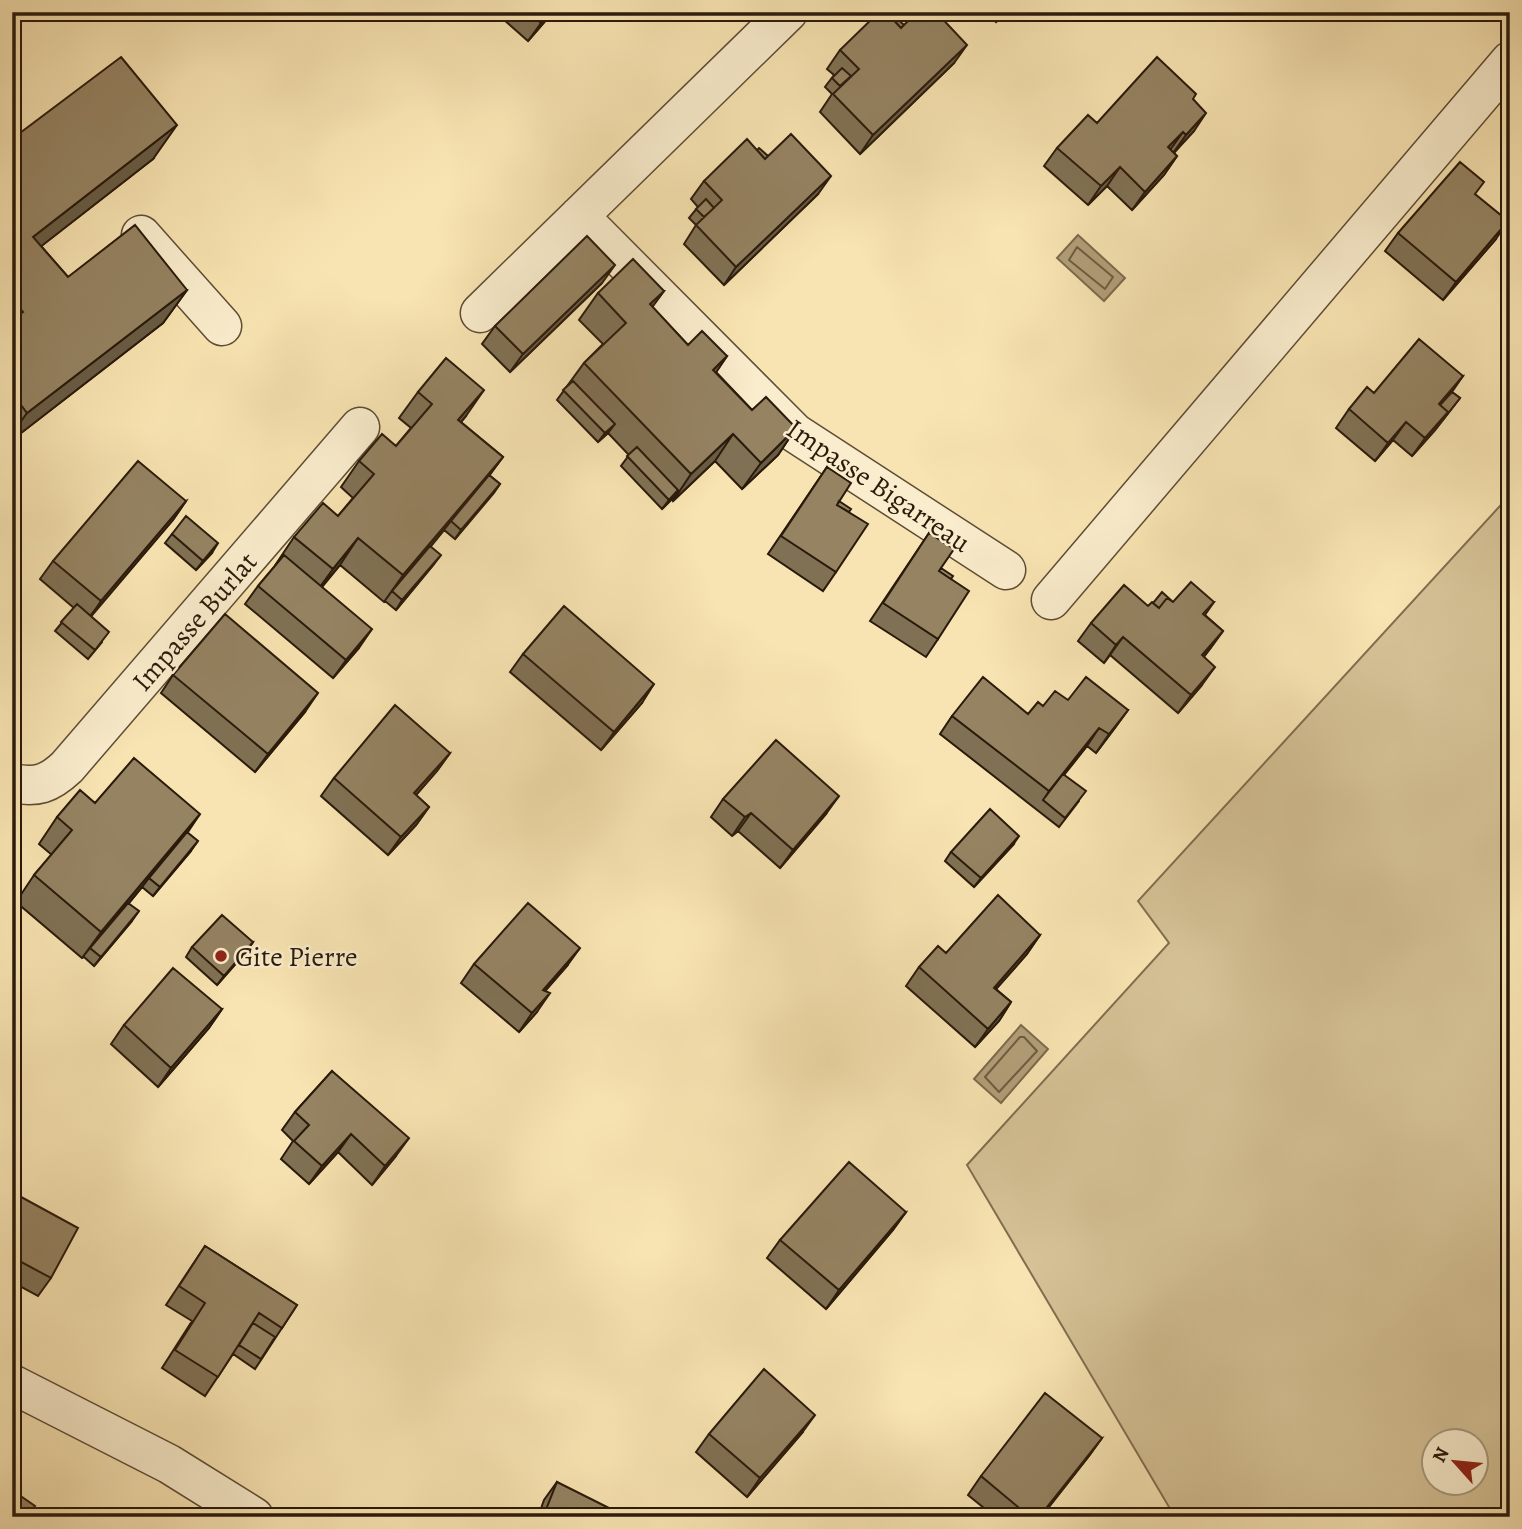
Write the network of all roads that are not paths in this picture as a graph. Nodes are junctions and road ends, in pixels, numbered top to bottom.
1 (788, 12) edge
2 (1510, 61) edge
3 (579, 216) junction
4 (141, 235) edge
5 (480, 313) dead end
6 (222, 326) dead end
7 (360, 427) dead end
8 (1006, 570) dead end
9 (1051, 600) dead end
10 (12, 783) edge
11 (12, 1384) edge
12 (254, 1517) edge

1 - 3 street
2 - 9 street
3 - 5 street
3 - 8 street, Impasse Bigarreau
4 - 6 street
7 - 10 street, Impasse Burlat
11 - 12 street

